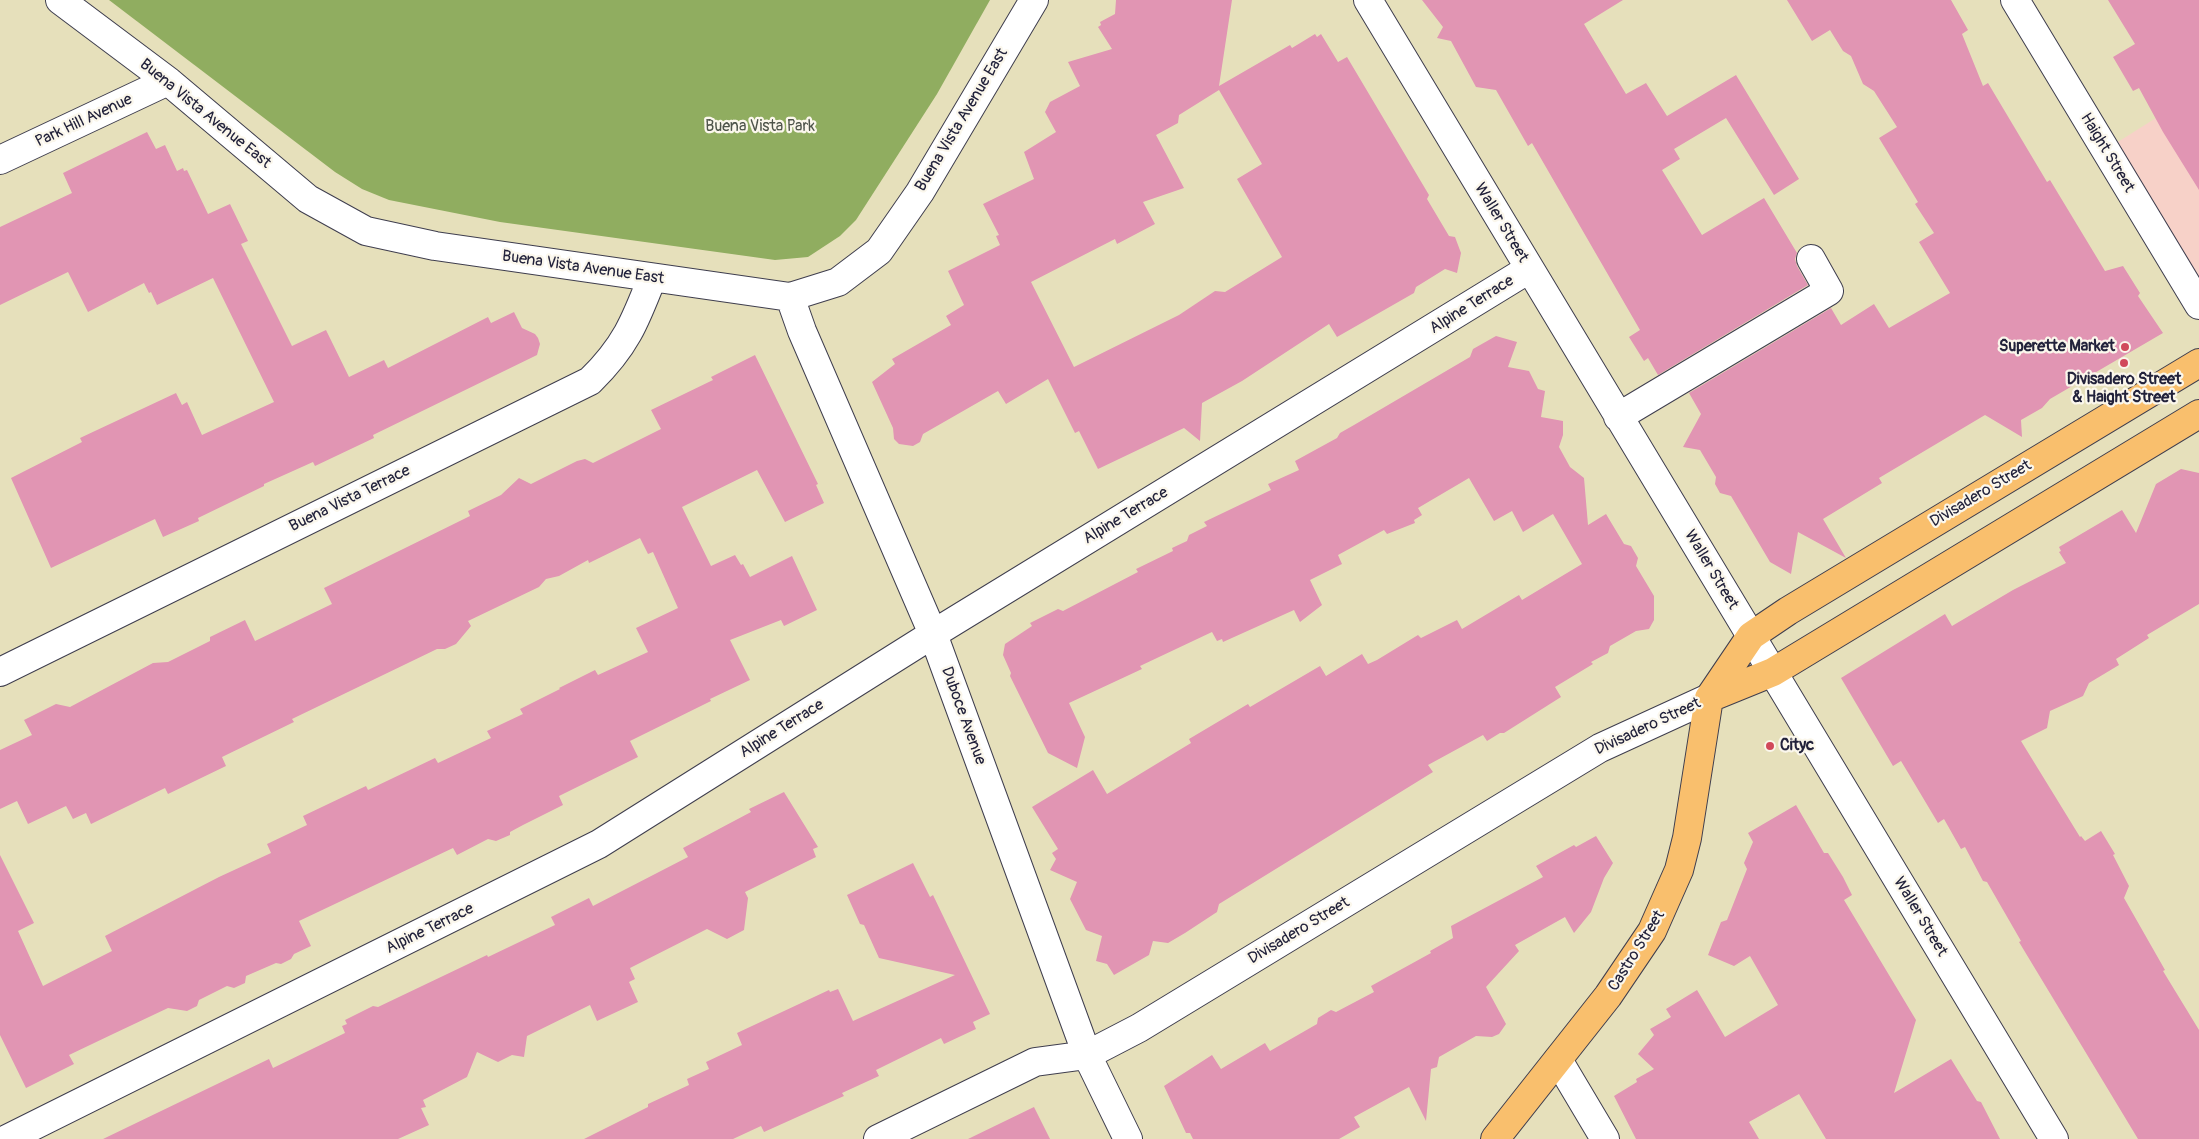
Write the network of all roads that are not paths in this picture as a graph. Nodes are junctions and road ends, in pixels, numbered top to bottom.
1 (60, 0) edge
2 (1034, 0) edge
3 (1368, 0) edge
4 (2015, 0) edge
5 (168, 81) junction
6 (0, 160) edge
7 (1811, 259) dead end
8 (1529, 269) junction
9 (652, 278) junction
10 (790, 297) junction
11 (2199, 305) edge
12 (2199, 363) edge
13 (2199, 414) edge
14 (1618, 417) junction
15 (933, 634) junction
16 (1751, 636) junction
17 (0, 672) edge
18 (1773, 672) junction
19 (1709, 698) junction
20 (1087, 1055) junction
21 (1558, 1060) junction
22 (6, 1139) edge
23 (878, 1139) edge
24 (1128, 1139) edge
25 (1494, 1139) edge
26 (1605, 1139) edge
27 (2054, 1139) edge

1 - 5 street, Buena Vista Avenue East
2 - 10 street, Buena Vista Avenue East
3 - 8 street, Waller Street
4 - 11 street, Haight Street
5 - 6 street, Park Hill Avenue
5 - 9 street, Buena Vista Avenue East
7 - 14 street
8 - 14 street, Waller Street
8 - 15 street, Alpine Terrace
9 - 10 street, Buena Vista Avenue East
9 - 17 street, Buena Vista Terrace
10 - 15 street, Duboce Avenue
12 - 16 main road, Divisadero Street
13 - 18 main road, Divisadero Street
14 - 16 street, Waller Street
15 - 20 street, Duboce Avenue
15 - 22 street, Alpine Terrace
16 - 18 street, Waller Street
16 - 19 main road, Divisadero Street
18 - 19 main road, Divisadero Street
18 - 27 street, Waller Street
19 - 20 street, Divisadero Street
19 - 21 main road, Castro Street
20 - 23 street, Divisadero Street
20 - 24 street, Duboce Avenue
21 - 25 main road, Castro Street
21 - 26 street

